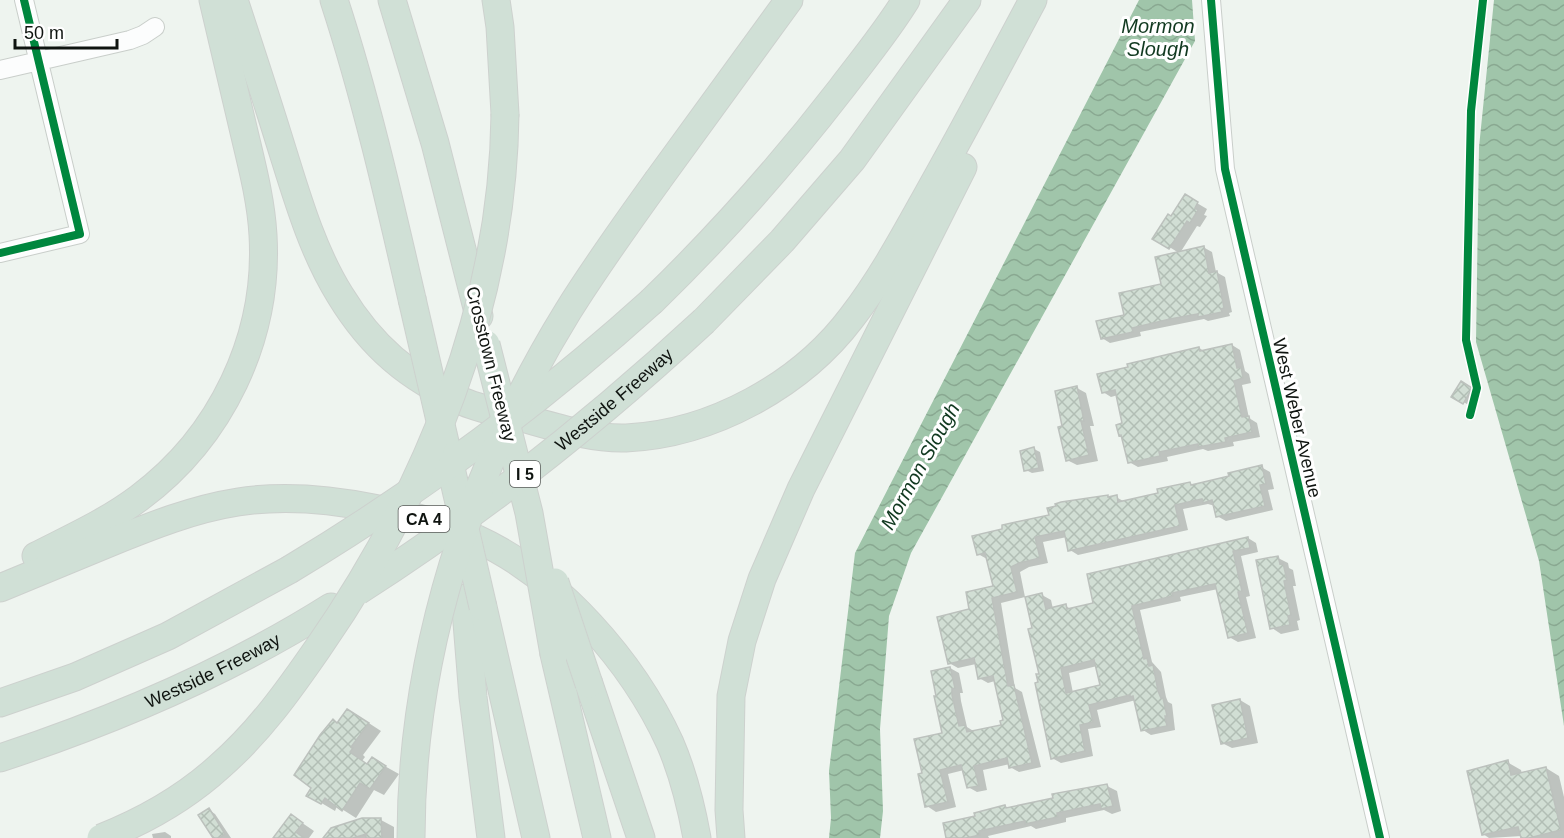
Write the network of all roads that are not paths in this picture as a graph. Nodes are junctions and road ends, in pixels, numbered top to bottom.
1 (24, 0) edge
2 (213, 0) edge
3 (234, 0) edge
4 (334, 0) edge
5 (392, 0) edge
6 (496, 0) edge
7 (789, 0) edge
8 (906, 0) edge
9 (967, 0) edge
10 (1033, 0) edge
11 (1045, 0) edge
12 (1211, 0) edge
13 (155, 27) dead end
14 (38, 61) junction
15 (0, 70) edge
16 (0, 252) edge
17 (529, 513) junction
18 (0, 572) edge
19 (0, 588) edge
20 (474, 603) junction
21 (5, 701) edge
22 (11, 755) edge
23 (101, 838) edge
24 (411, 838) edge
25 (491, 838) edge
26 (536, 838) edge
27 (597, 838) edge
28 (641, 838) edge
29 (697, 838) edge
30 (731, 838) edge
31 (1380, 838) edge

1 - 14 street
2 - 18 highway
3 - 10 highway
4 - 20 highway, CA 4, bridge
5 - 17 highway, Crosstown Freeway, bridge
6 - 23 highway, bridge
7 - 24 highway, bridge
8 - 21 highway, bridge
9 - 22 highway, Westside Freeway / I 5, bridge
11 - 30 highway
12 - 31 street, West Weber Avenue
13 - 14 street
14 - 15 street
14 - 16 street
17 - 27 highway, Crosstown Freeway, bridge
17 - 28 highway, bridge
19 - 29 highway, CA 4
20 - 25 highway
20 - 26 highway

